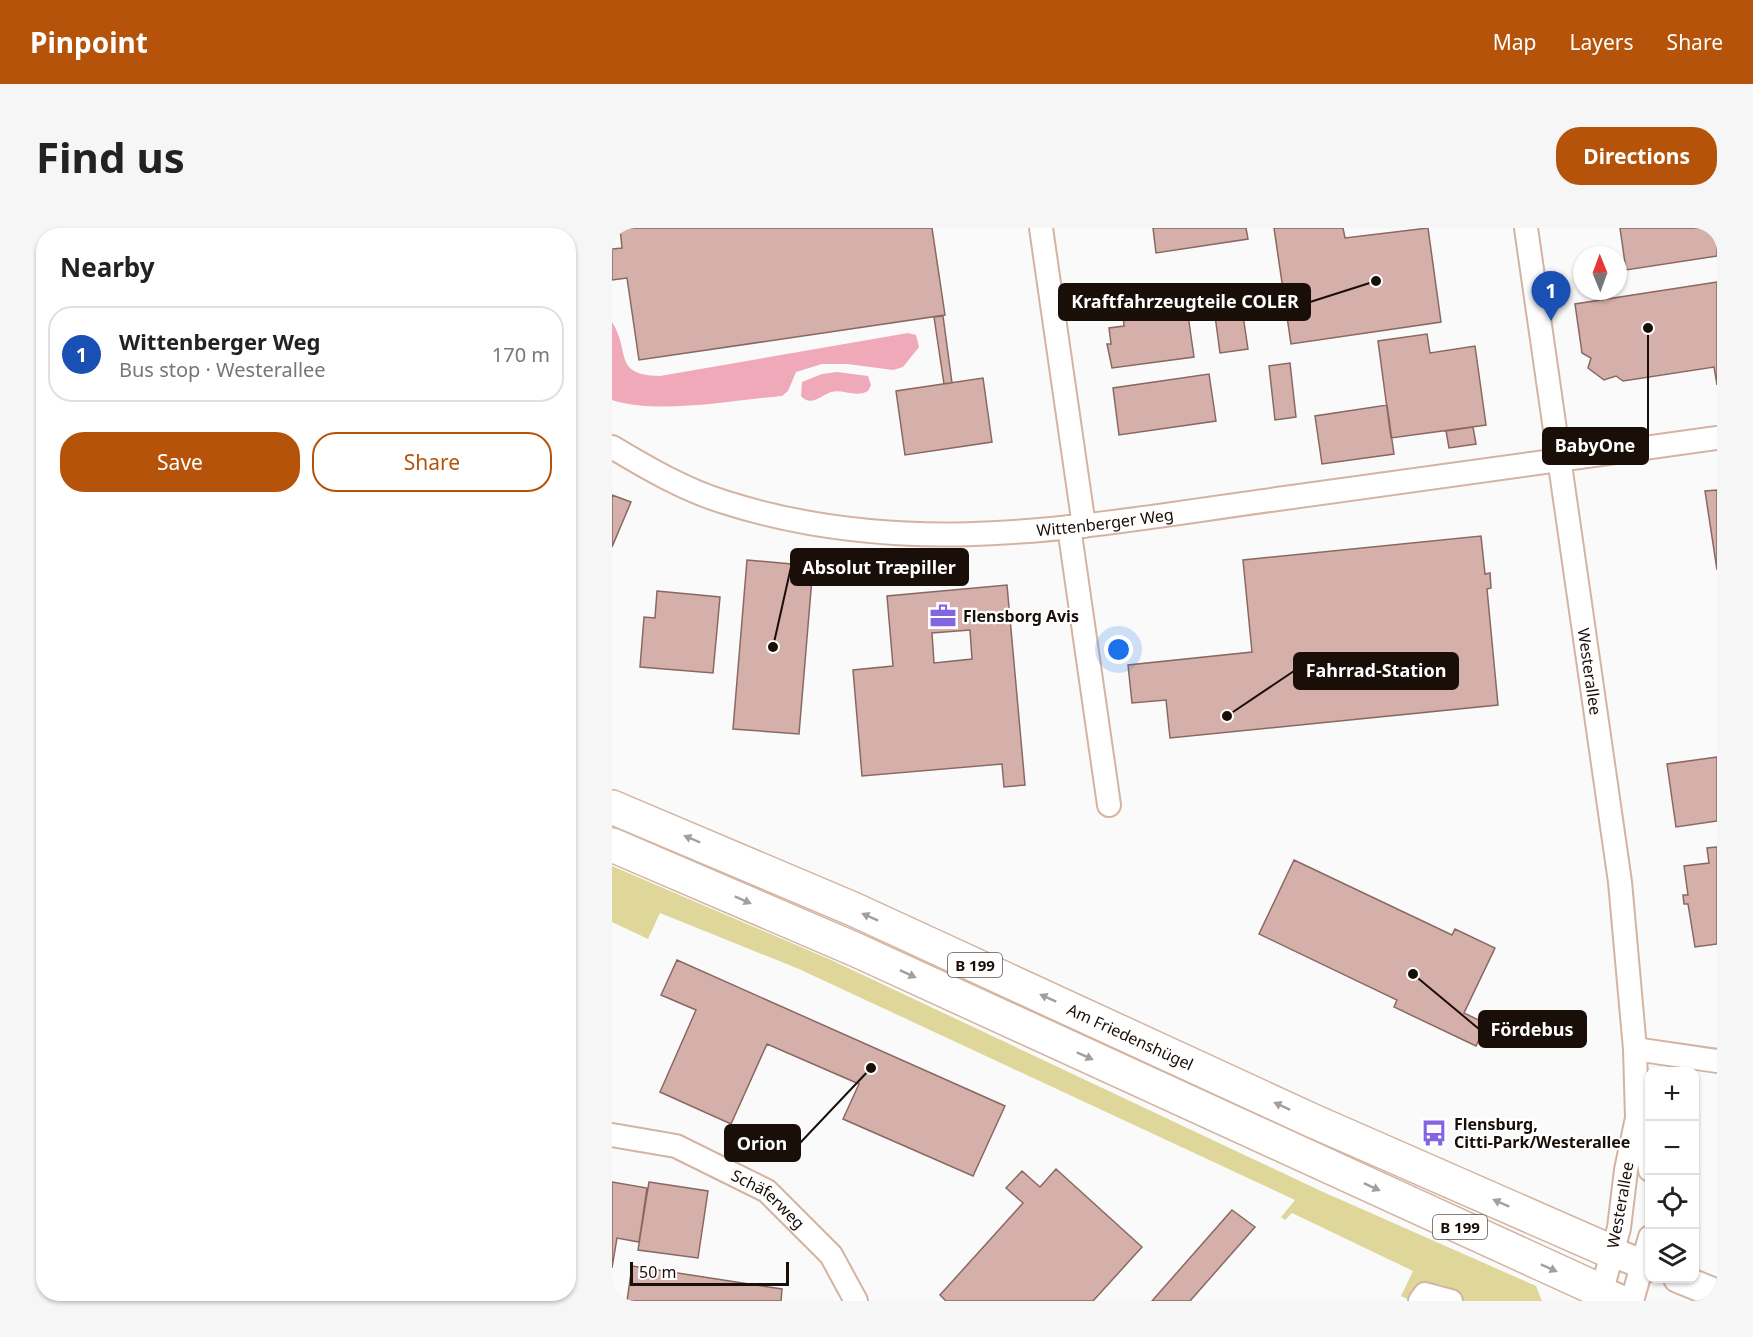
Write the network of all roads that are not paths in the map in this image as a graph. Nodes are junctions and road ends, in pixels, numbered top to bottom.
1 (1041, 228) edge
2 (1526, 228) edge
3 (1717, 438) edge
4 (612, 447) edge
5 (1557, 459) junction
6 (1077, 526) junction
7 (1109, 805) dead end
8 (612, 807) edge
9 (612, 845) edge
10 (1635, 1049) junction
11 (1717, 1061) edge
12 (1637, 1118) junction
13 (612, 1135) edge
14 (1645, 1145) edge
15 (1612, 1252) junction
16 (1645, 1265) edge
17 (1645, 1271) edge
18 (1690, 1283) edge
19 (1717, 1294) edge
20 (1608, 1298) edge
21 (856, 1301) edge
22 (1420, 1301) edge
23 (1451, 1301) edge
24 (1632, 1301) edge

1 - 6 street
2 - 5 street, Westerallee
3 - 5 street, Wittenberger Weg
4 - 6 street, Wittenberger Weg
5 - 6 street, Wittenberger Weg
5 - 10 street, Westerallee
6 - 7 street
15 -> 8 highway, Am Friedenshügel / B 199
9 -> 20 highway, B 199
10 - 11 street
10 - 12 street, Westerallee
12 - 14 street, Westerallee
12 - 15 street, Westerallee
13 - 21 street, Schäferweg
15 - 16 main road, Am Friedenshügel / B 199
15 - 20 street, Westerallee
17 - 24 street, Westerallee
18 - 19 main road
22 - 23 street

